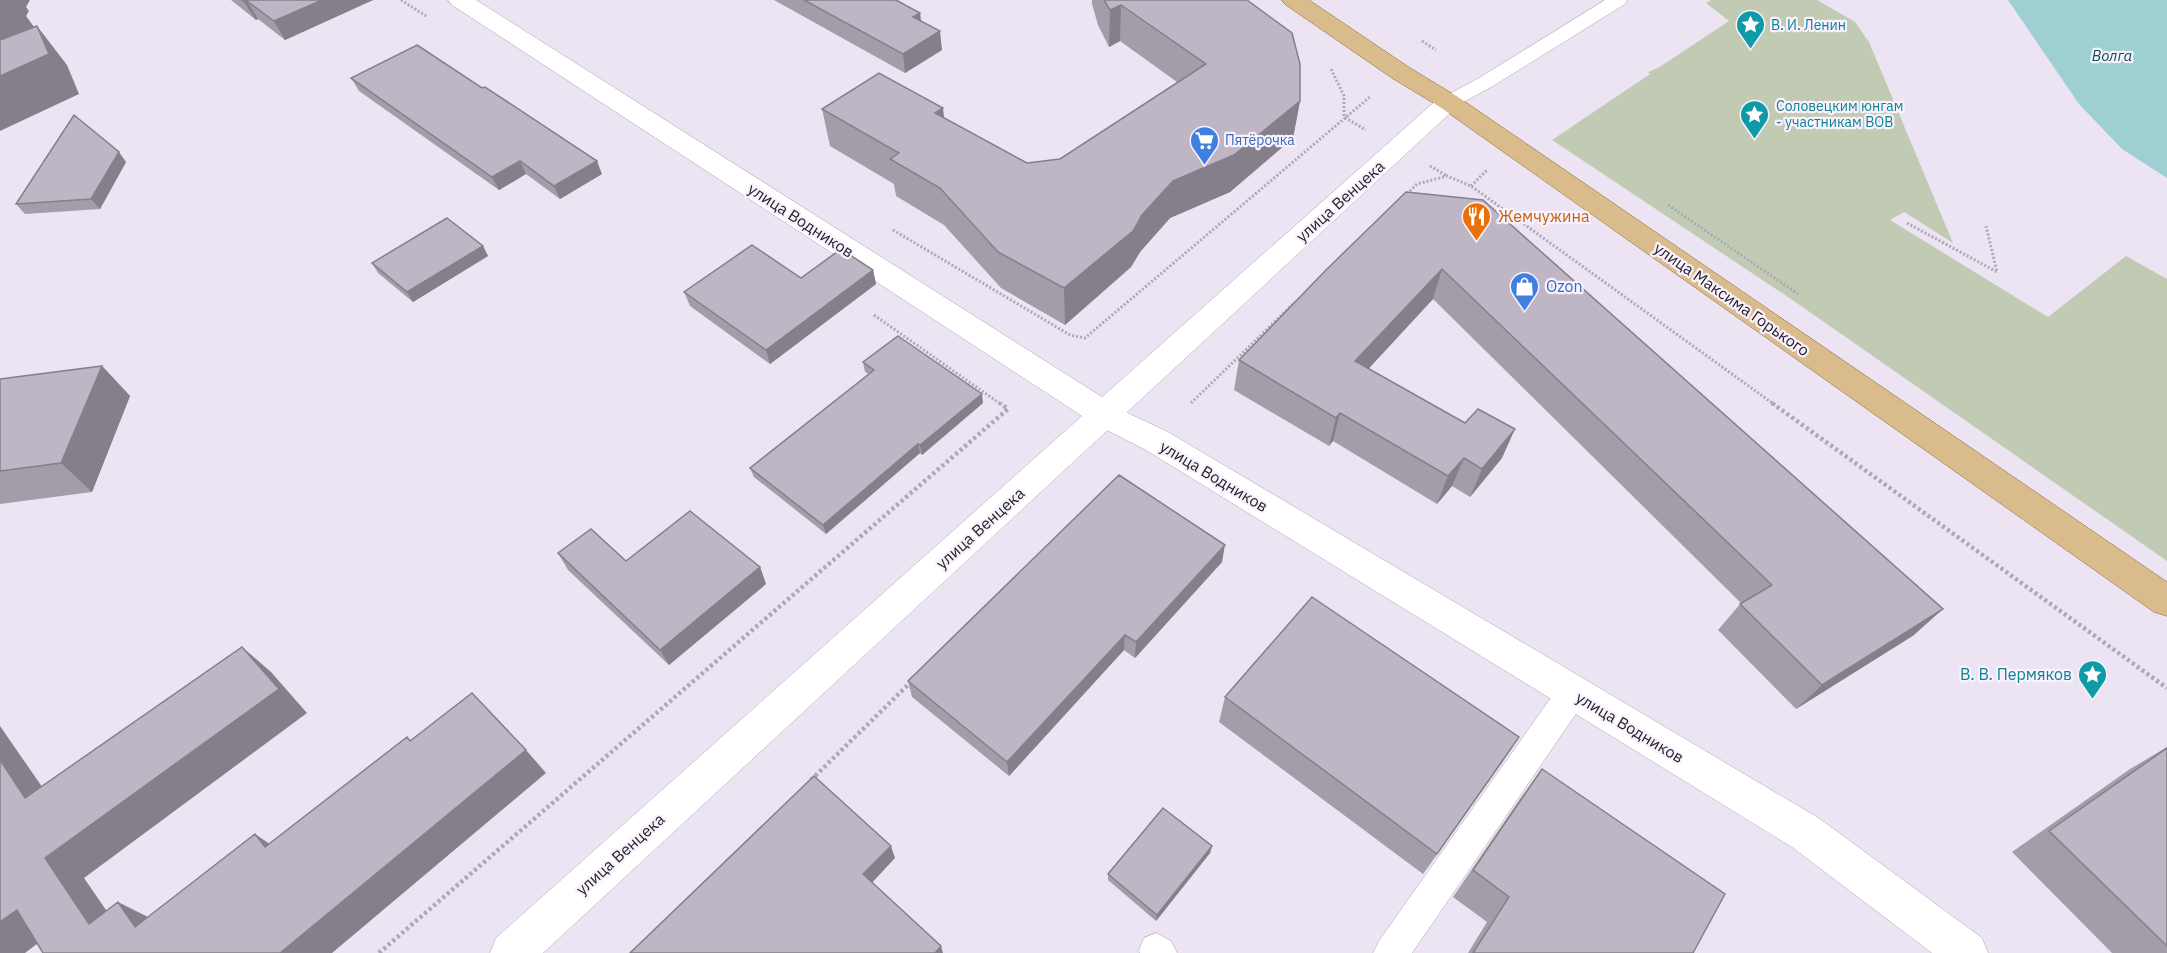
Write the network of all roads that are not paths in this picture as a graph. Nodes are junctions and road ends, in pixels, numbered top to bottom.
1 (459, 0) edge
2 (1294, 0) edge
3 (1618, 0) edge
4 (1449, 102) junction
5 (1104, 414) junction
6 (2167, 601) edge
7 (1573, 692) junction
8 (511, 953) edge
9 (1391, 953) edge
10 (1967, 953) edge

1 - 5 street, улица Водников
2 - 4 main road, улица Максима Горького
3 - 4 lane
4 - 5 street, улица Венцека
4 - 6 main road, улица Максима Горького
5 - 7 street, улица Водников
5 - 8 street, улица Венцека
7 - 9 lane
7 - 10 street, улица Водников

